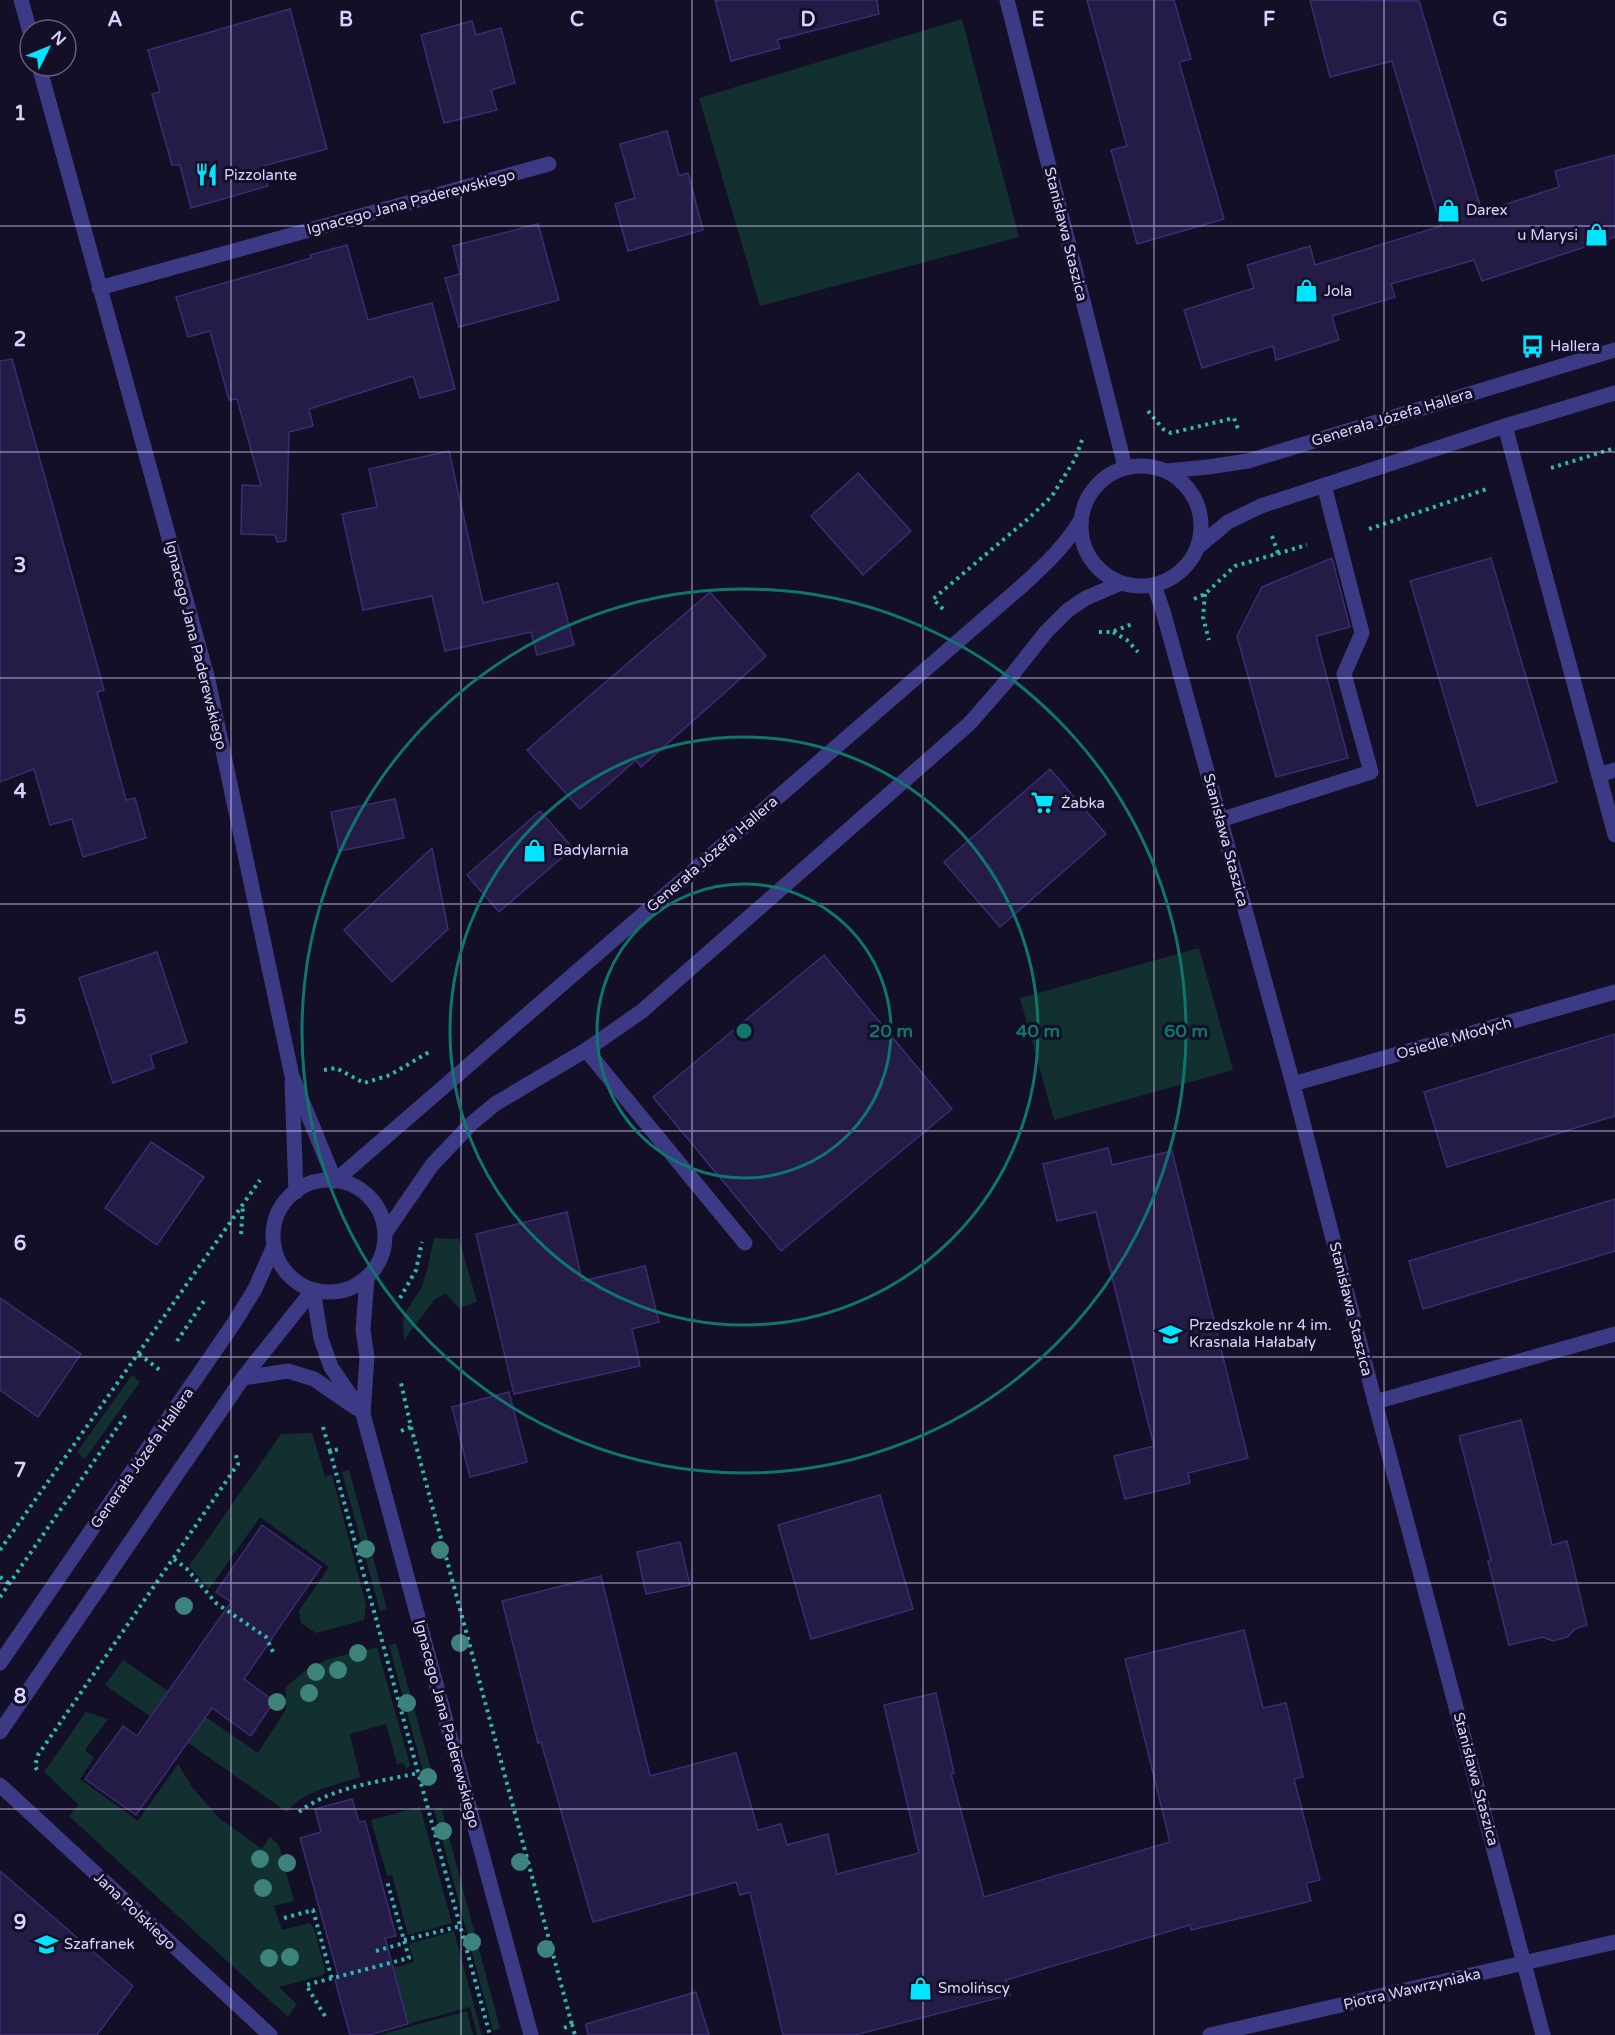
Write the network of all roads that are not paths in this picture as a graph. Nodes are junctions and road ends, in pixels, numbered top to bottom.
1 (21, 0) edge
2 (1007, 0) edge
3 (26, 18) edge
4 (42, 78) edge
5 (549, 164) dead end
6 (99, 288) junction
7 (1615, 350) edge
8 (1615, 393) edge
9 (1505, 426) junction
10 (1125, 467) junction
11 (1167, 471) junction
12 (1324, 485) junction
13 (1081, 520) junction
14 (1198, 547) junction
15 (1121, 584) junction
16 (1154, 585) junction
17 (1615, 770) edge
18 (1599, 775) junction
19 (1220, 820) junction
20 (1615, 835) edge
21 (1615, 992) edge
22 (586, 1050) junction
23 (292, 1076) junction
24 (1293, 1084) junction
25 (335, 1180) junction
26 (296, 1191) junction
27 (386, 1232) junction
28 (745, 1243) dead end
29 (273, 1246) junction
30 (367, 1278) junction
31 (313, 1290) junction
32 (1615, 1334) edge
33 (243, 1378) junction
34 (1375, 1402) junction
35 (363, 1414) junction
36 (0, 1663) edge
37 (0, 1732) edge
38 (0, 1785) edge
39 (1615, 1942) edge
40 (1525, 1963) junction
41 (270, 2035) edge
42 (531, 2035) edge
43 (1210, 2035) edge
44 (1543, 2035) edge

1 - 3 street
2 - 10 street, Stanisława Staszica
4 - 6 street, Ignacego Jana Paderewskiego
5 - 6 street, Ignacego Jana Paderewskiego
6 - 23 street, Ignacego Jana Paderewskiego
7 - 11 street, Generała Józefa Hallera
8 - 9 street
9 - 12 street
9 - 18 street
10 - 11 street
10 - 13 street
11 - 14 street
12 - 14 street
12 - 19 street
13 - 15 street
13 - 25 street, Generała Józefa Hallera
14 - 16 street
15 - 16 street
15 - 22 street
16 - 19 street, Stanisława Staszica
17 - 18 street
18 - 20 street
19 - 24 street, Stanisława Staszica
21 - 24 street, Osiedle Młodych
22 - 27 street
22 - 28 street
23 - 25 street, Ignacego Jana Paderewskiego
23 - 26 street, Ignacego Jana Paderewskiego
24 - 34 street, Stanisława Staszica
25 - 26 street
25 - 27 street
26 - 29 street
27 - 30 street
29 - 31 street
29 - 36 street, Generała Józefa Hallera
30 - 31 street
30 - 35 street, Ignacego Jana Paderewskiego
31 - 33 street
31 - 35 street, Ignacego Jana Paderewskiego
32 - 34 street
33 - 35 street
33 - 37 street
34 - 40 street, Stanisława Staszica
35 - 42 street, Ignacego Jana Paderewskiego
38 - 41 street, Jana Polskiego
39 - 40 street, Piotra Wawrzyniaka
40 - 43 street, Piotra Wawrzyniaka
40 - 44 street, Stanisława Staszica

